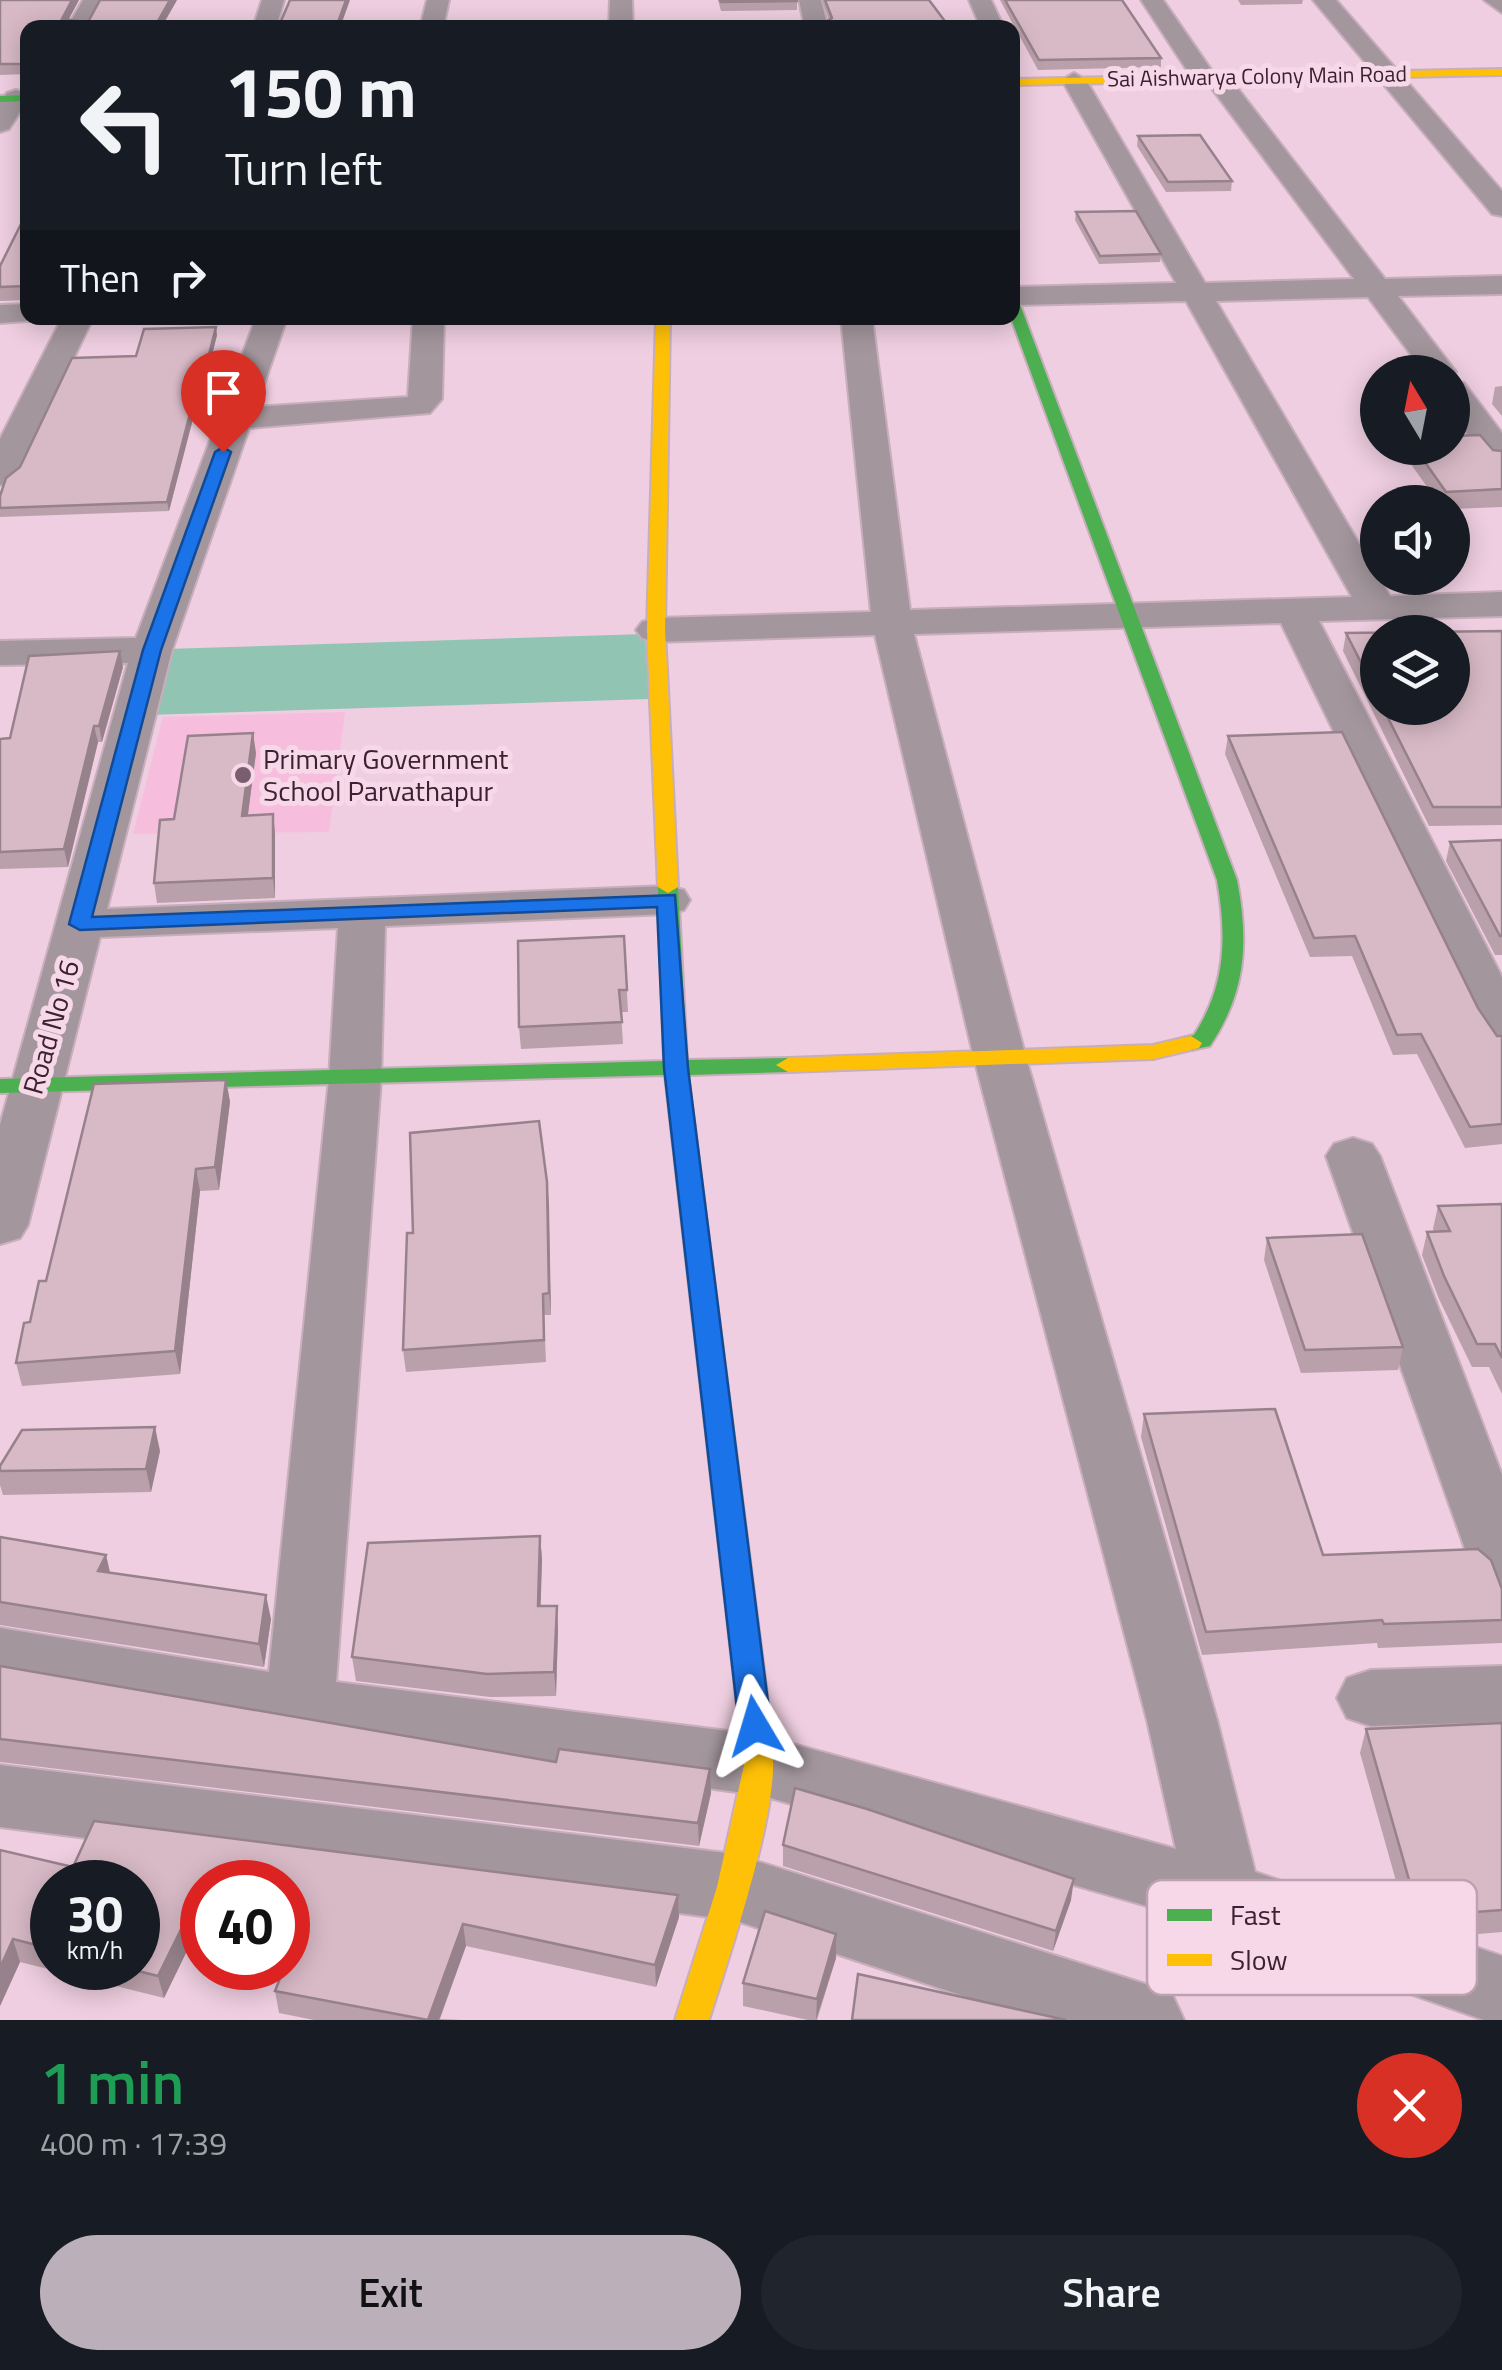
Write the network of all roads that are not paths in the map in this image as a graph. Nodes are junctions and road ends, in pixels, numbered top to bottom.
1 (1152, 0) edge
2 (1324, 0) edge
3 (1495, 0) edge
4 (1502, 6) edge
5 (1502, 72) edge
6 (1385, 73) junction
7 (1209, 76) junction
8 (1020, 77) edge
9 (1074, 80) junction
10 (14, 98) edge
11 (0, 124) edge
12 (1502, 208) edge
13 (1502, 285) edge
14 (1378, 288) junction
15 (1198, 292) junction
16 (1020, 299) edge
17 (1020, 321) edge
18 (74, 325) edge
19 (269, 325) edge
20 (429, 325) edge
21 (662, 325) edge
22 (857, 325) edge
23 (1427, 355) edge
24 (1470, 414) edge
25 (235, 419) junction
26 (1502, 457) edge
27 (0, 474) edge
28 (1502, 604) edge
29 (1378, 608) junction
30 (1296, 612) junction
31 (1130, 618) junction
32 (892, 624) junction
33 (656, 630) junction
34 (152, 650) junction
35 (0, 652) edge
36 (1466, 843) edge
37 (1411, 844) junction
38 (667, 900) junction
39 (362, 912) junction
40 (80, 924) junction
41 (1502, 1026) edge
42 (1000, 1058) junction
43 (676, 1068) junction
44 (356, 1080) junction
45 (17, 1085) edge
46 (1352, 1156) dead end
47 (0, 1225) edge
48 (1502, 1560) edge
49 (0, 1656) edge
50 (1502, 1694) edge
51 (1371, 1698) dead end
52 (300, 1706) junction
53 (760, 1765) junction
54 (0, 1796) edge
55 (1170, 1880) edge
56 (1220, 1880) edge
57 (734, 1887) junction
58 (1477, 1982) edge
59 (1502, 1991) edge
60 (692, 2020) edge
61 (1145, 2020) edge

1 - 7 street
2 - 6 street
3 - 4 street
5 - 6 street, Sai Aishwarya Colony Main Road
6 - 7 street, Sai Aishwarya Colony Main Road
6 - 12 street
7 - 9 street, Sai Aishwarya Colony Main Road
7 - 14 street
8 - 9 street, Sai Aishwarya Colony Main Road
9 - 15 street
10 - 11 street
13 - 14 street
14 - 15 street
14 - 23 street
15 - 16 street
15 - 29 street
17 - 31 street
18 - 27 street
19 - 25 street, Road No 16
20 - 25 street
21 - 33 street
22 - 32 street
24 - 26 street
25 - 34 street, Road No 16
28 - 29 street
29 - 30 street
30 - 31 street
30 - 37 street
31 - 32 street
31 - 42 street
32 - 33 street
32 - 42 street
33 - 38 street
34 - 35 street
34 - 40 street, Road No 16
36 - 37 street
37 - 41 street
38 - 39 street
38 - 43 street
39 - 40 street
39 - 44 street
40 - 45 street, Road No 16
42 - 43 street
42 - 56 street
43 - 44 street
43 - 53 street
44 - 45 street
44 - 52 street
45 - 47 street, Road No 16
46 - 48 street
49 - 52 street
50 - 51 street
52 - 53 street
53 - 55 street
53 - 57 street
54 - 57 street
57 - 60 street
57 - 61 street
58 - 59 street

